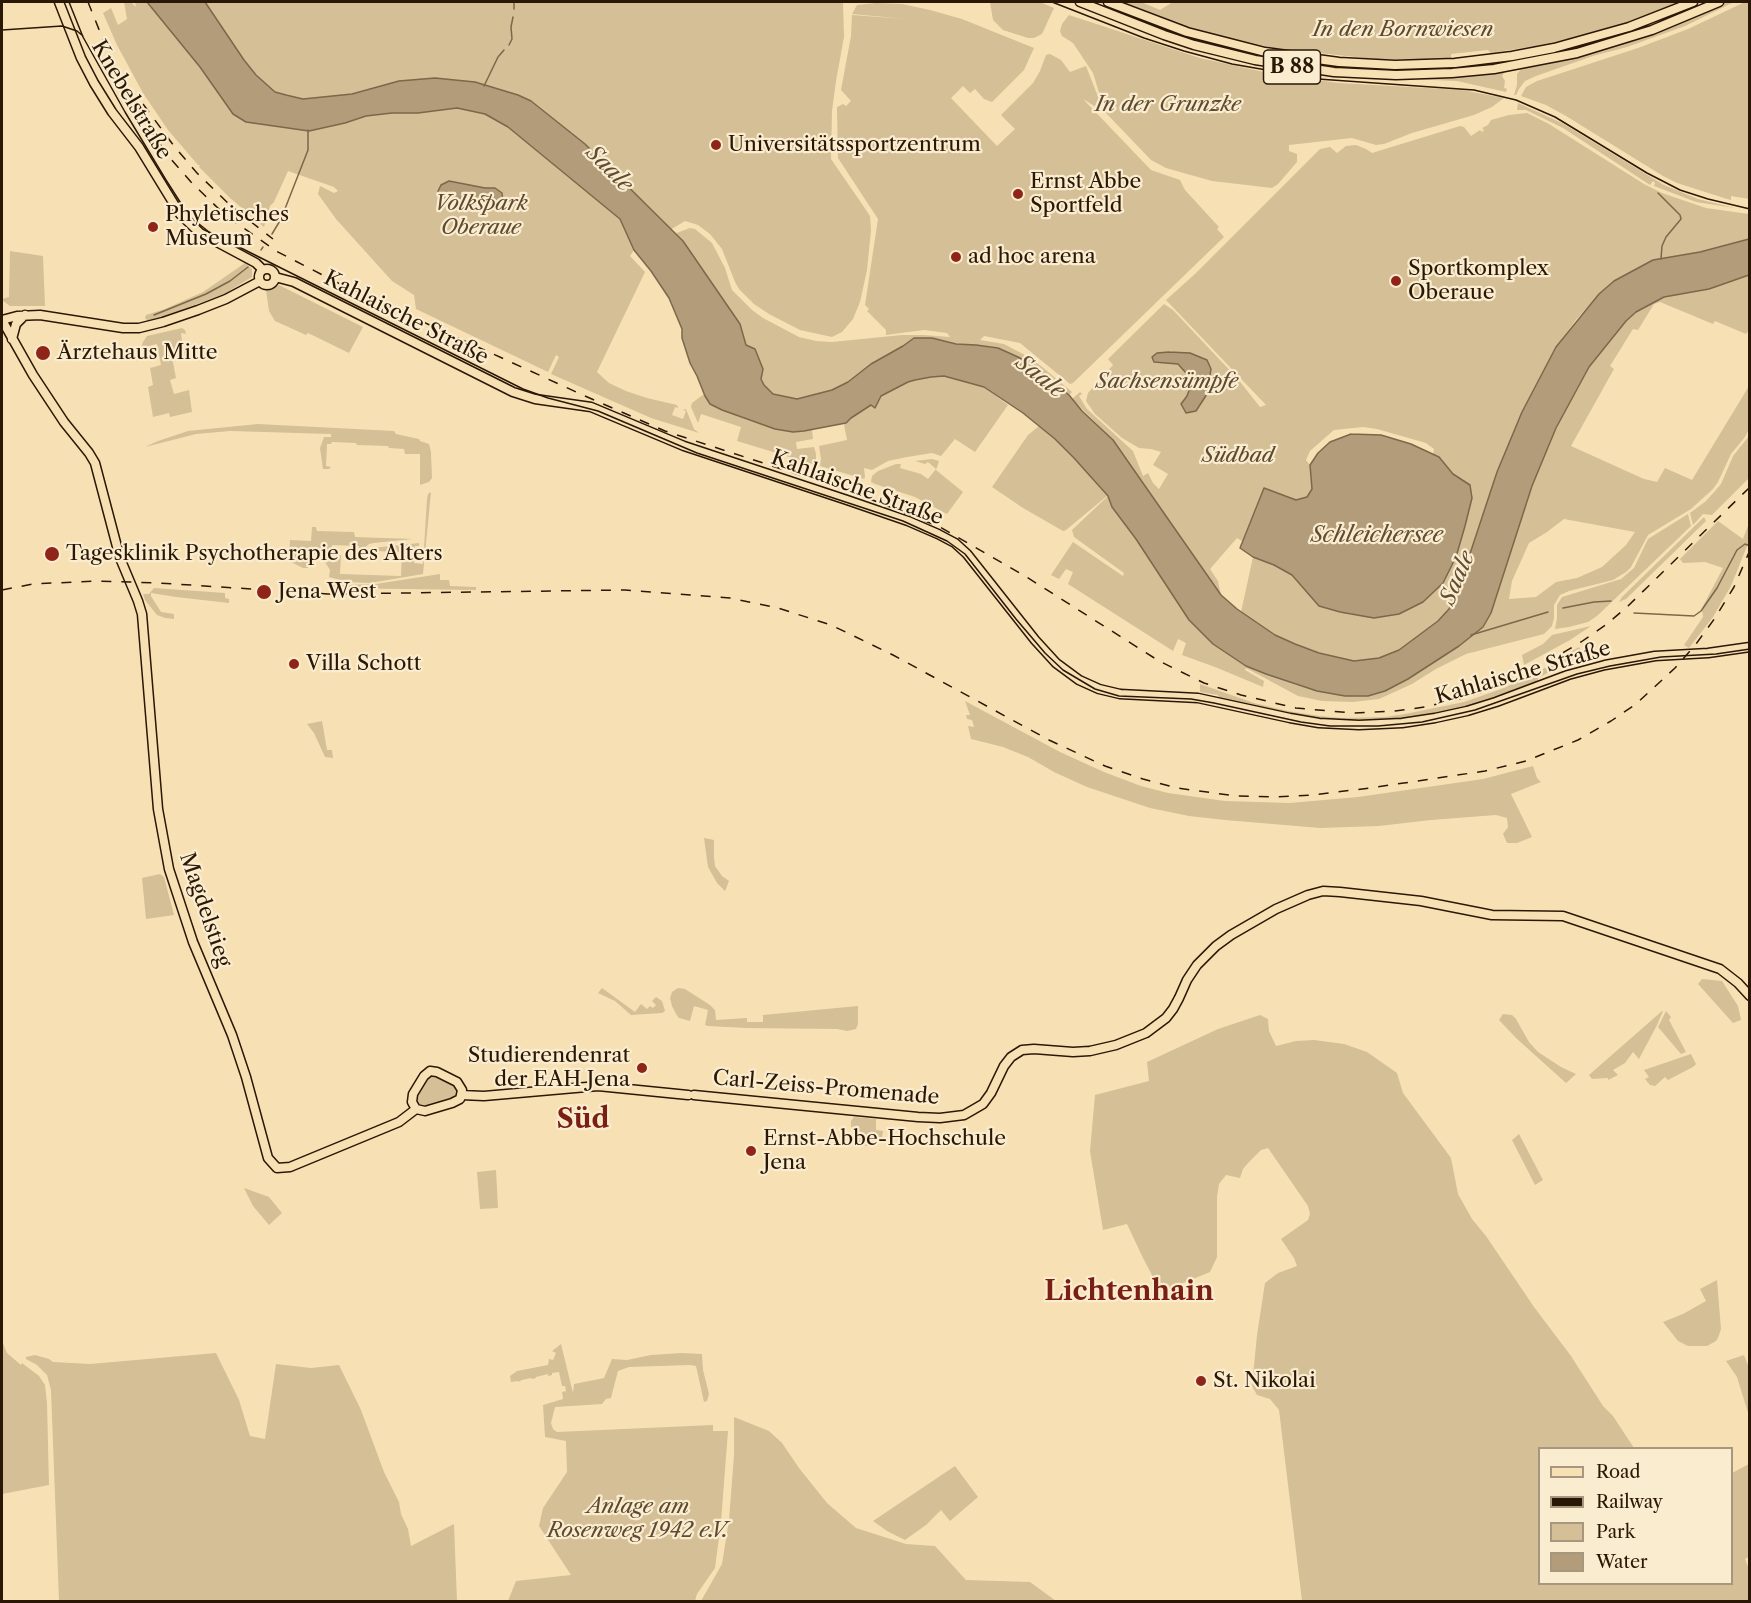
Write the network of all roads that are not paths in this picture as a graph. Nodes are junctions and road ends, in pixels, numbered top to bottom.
1 (59, 2) edge
2 (1080, 2) edge
3 (1108, 2) edge
4 (1693, 2) edge
5 (1719, 2) edge
6 (263, 270) junction
7 (275, 277) junction
8 (260, 281) junction
9 (26, 315) junction
10 (2, 320) edge
11 (12, 339) junction
12 (1749, 647) edge
13 (1749, 996) edge
14 (461, 1095) junction
15 (416, 1109) junction

1 - 6 main road, Knebelstraße
2 - 5 main road, B 88
3 - 4 main road, B 88
6 - 7 main road
6 - 8 main road
7 - 8 main road
7 - 12 main road, Kahlaische Straße
8 - 9 main road
9 - 10 main road
9 - 11 main road
10 - 11 main road, Magdelstieg
11 - 15 main road, Magdelstieg
13 - 14 main road, Carl-Zeiss-Promenade
14 - 15 main road
14 - 15 main road

